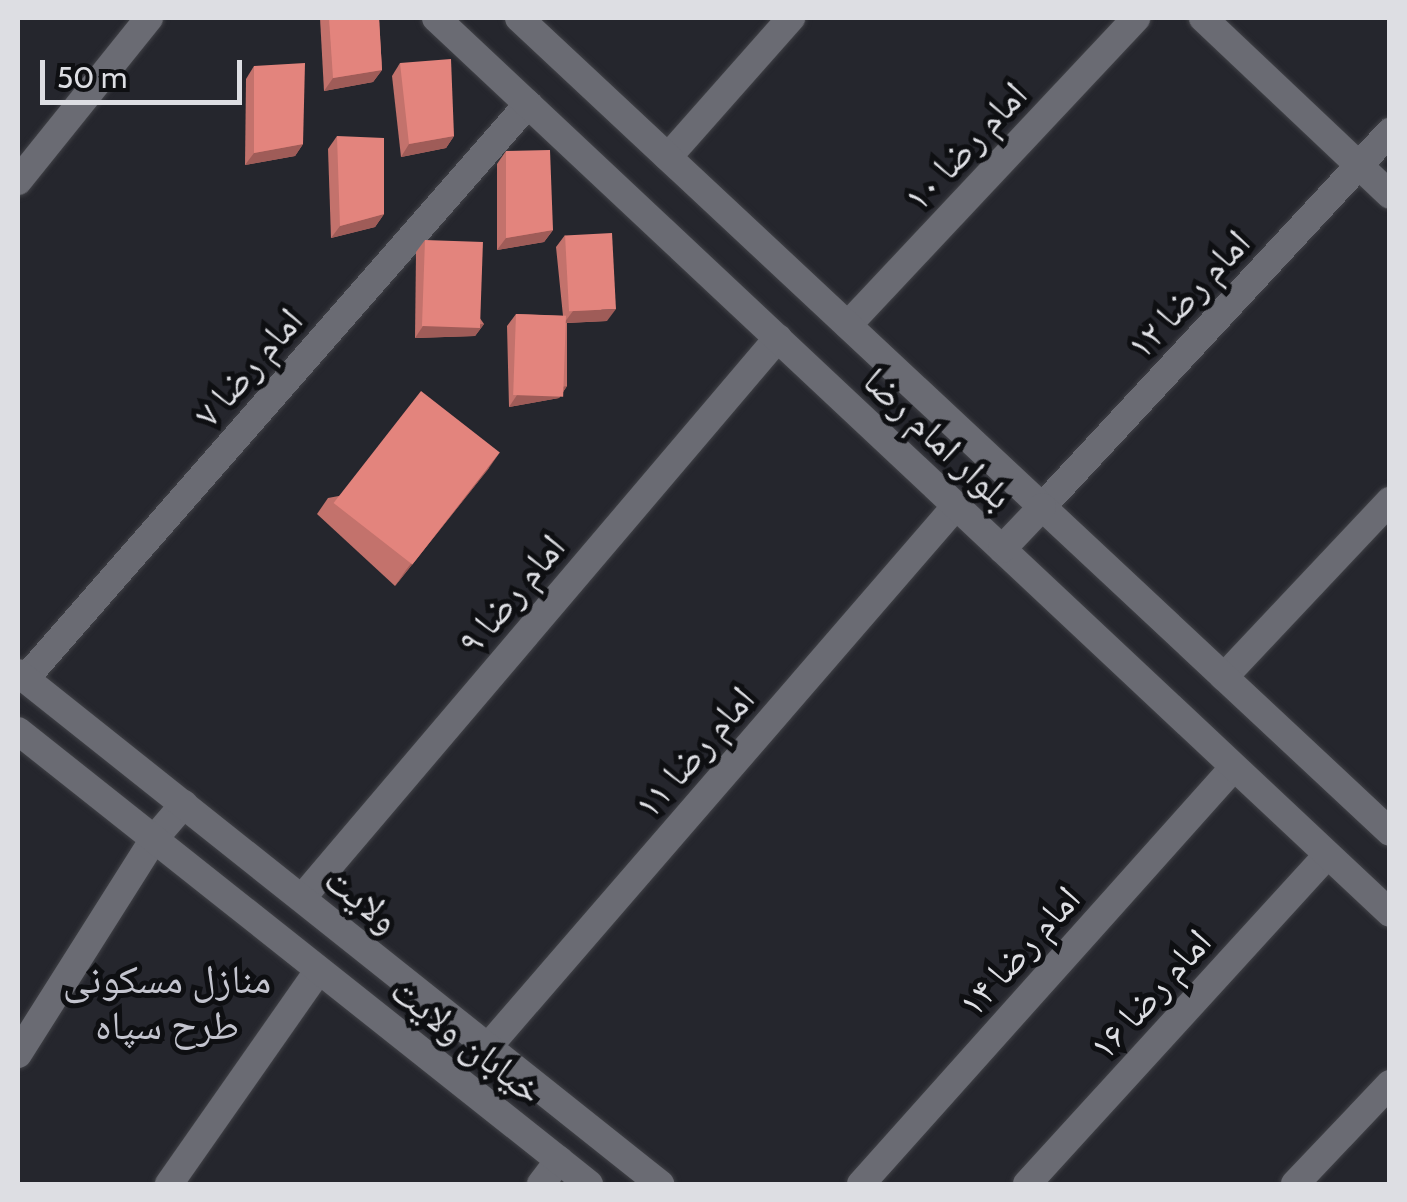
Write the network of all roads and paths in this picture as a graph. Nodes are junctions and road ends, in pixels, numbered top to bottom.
1 (149, 18) edge
2 (436, 18) edge
3 (519, 18) edge
4 (791, 18) edge
5 (1136, 18) edge
6 (1204, 18) edge
7 (528, 104) junction
8 (1390, 132) edge
9 (668, 157) junction
10 (1359, 165) junction
11 (18, 181) edge
12 (1390, 194) edge
13 (848, 325) junction
14 (778, 338) junction
15 (1390, 501) edge
16 (956, 506) junction
17 (1042, 508) junction
18 (1002, 549) junction
19 (21, 676) edge
20 (1224, 677) junction
21 (18, 731) edge
22 (1234, 767) junction
23 (184, 804) junction
24 (1390, 832) edge
25 (154, 840) junction
26 (1327, 855) junction
27 (302, 898) junction
28 (1390, 913) edge
29 (318, 970) junction
30 (488, 1047) junction
31 (18, 1054) edge
32 (1390, 1084) edge
33 (559, 1160) junction
34 (169, 1184) edge
35 (541, 1184) edge
36 (589, 1184) edge
37 (660, 1184) edge
38 (860, 1184) edge
39 (1027, 1184) edge
40 (1296, 1184) edge

1 - 11 street
2 - 7 street, بلوار امام رضا
3 - 9 street, بلوار امام رضا
4 - 9 street
5 - 13 street, امام رضا ۱۰
6 - 10 street
7 - 14 street, بلوار امام رضا
7 - 19 street, امام رضا ۷
8 - 10 street, امام رضا ۱۲
9 - 13 street, بلوار امام رضا
10 - 12 street
10 - 17 street, امام رضا ۱۲
13 - 17 street, بلوار امام رضا
14 - 16 street, بلوار امام رضا
14 - 27 street, امام رضا ۹
15 - 20 street
16 - 18 street, بلوار امام رضا
16 - 30 street, امام رضا ۱۱
17 - 18 street, امام رضا ۱۲
17 - 20 street, بلوار امام رضا
18 - 22 street, بلوار امام رضا
19 - 23 street, ولایت
20 - 24 street, بلوار امام رضا
21 - 25 street, خیابان ولایت
22 - 26 street, بلوار امام رضا
22 - 38 street, امام رضا ۱۴
23 - 25 street
23 - 27 street, ولایت
25 - 29 street, خیابان ولایت
25 - 31 street
26 - 28 street, بلوار امام رضا
26 - 39 street, امام رضا ۱۶
27 - 30 street, ولایت
29 - 33 street, خیابان ولایت
29 - 34 street
30 - 37 street, ولایت
32 - 40 street
33 - 35 street
33 - 36 street, خیابان ولایت

